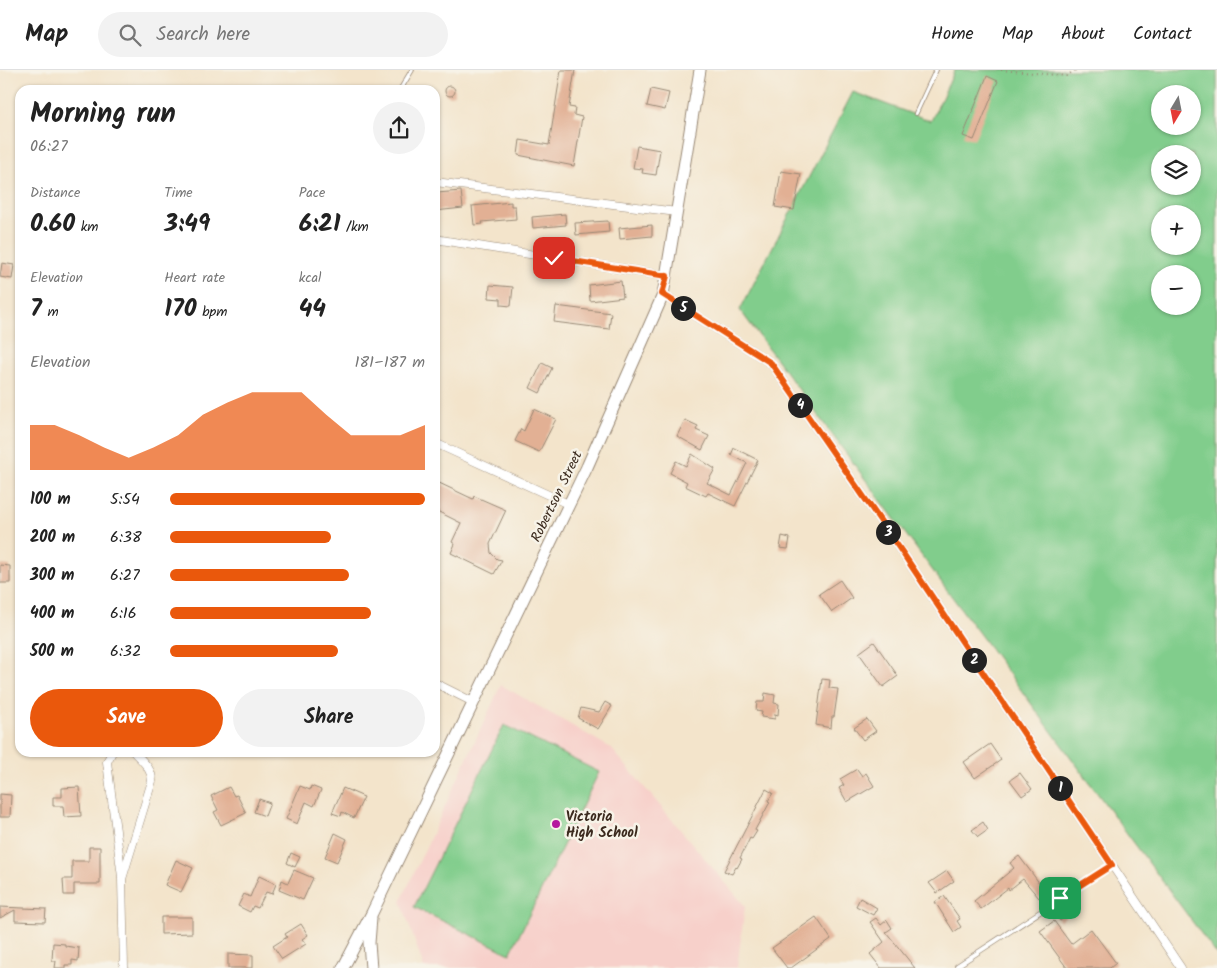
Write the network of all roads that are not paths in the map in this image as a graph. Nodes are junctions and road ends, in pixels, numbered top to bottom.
1 (412, 70) edge
2 (700, 70) edge
3 (936, 70) edge
4 (403, 85) edge
5 (916, 113) dead end
6 (440, 183) edge
7 (677, 212) junction
8 (440, 240) edge
9 (667, 276) junction
10 (662, 294) junction
11 (440, 445) edge
12 (568, 504) junction
13 (440, 686) edge
14 (473, 702) junction
15 (110, 757) edge
16 (139, 757) edge
17 (1112, 865) junction
18 (122, 879) junction
19 (372, 913) junction
20 (957, 966) dead end
21 (124, 968) edge
22 (343, 968) edge
23 (371, 968) edge
24 (1181, 968) edge

1 - 4 lane
2 - 7 street, Robertson Street
3 - 5 lane
6 - 7 street
7 - 9 street, Robertson Street
8 - 9 street
9 - 10 street, Robertson Street
10 - 12 street, Robertson Street
10 - 17 street
11 - 12 street
12 - 14 street, Robertson Street
13 - 14 street
14 - 19 street, Robertson Street
15 - 18 street
16 - 18 street
17 - 20 lane
17 - 24 street
18 - 21 street
19 - 22 street, Robertson Street
19 - 23 street, Robertson Street

